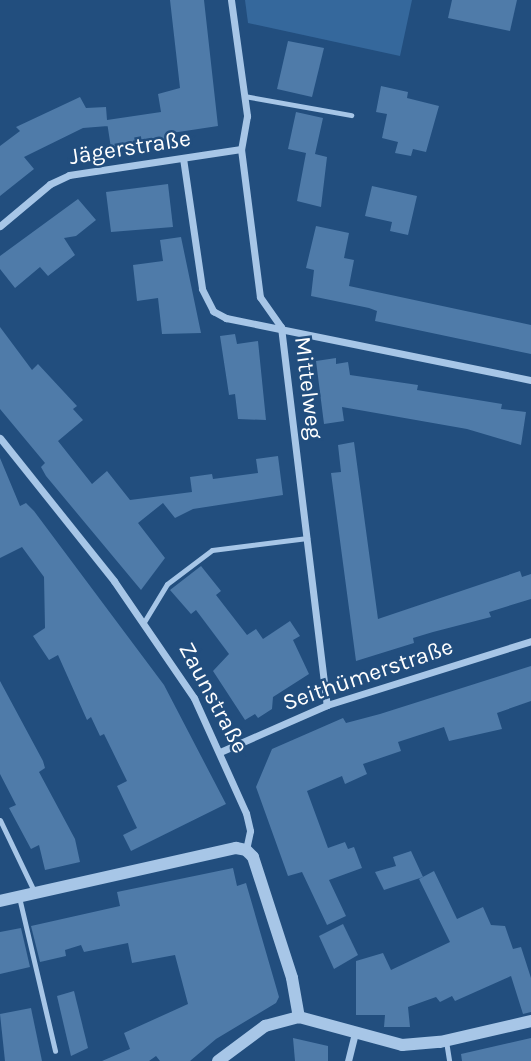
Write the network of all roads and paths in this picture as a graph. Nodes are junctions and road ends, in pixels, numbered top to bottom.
1 (231, 0) edge
2 (244, 96) junction
3 (351, 115) dead end
4 (241, 149) junction
5 (183, 158) junction
6 (0, 226) edge
7 (281, 327) junction
8 (531, 380) edge
9 (0, 438) edge
10 (308, 537) junction
11 (144, 621) junction
12 (531, 641) edge
13 (327, 705) junction
14 (220, 752) junction
15 (0, 820) edge
16 (246, 850) junction
17 (35, 894) junction
18 (19, 897) junction
19 (0, 901) edge
20 (299, 1017) junction
21 (531, 1021) edge
22 (355, 1033) junction
23 (446, 1041) junction
24 (55, 1051) dead end
25 (218, 1061) edge
26 (348, 1061) edge
27 (449, 1061) edge

1 - 2 street, Mittelweg
2 - 3 lane
2 - 4 street, Mittelweg
4 - 5 street, Jägerstraße
4 - 7 street, Mittelweg
5 - 6 street, Jägerstraße
5 - 7 street
7 - 8 street
7 - 10 street, Mittelweg
9 - 11 street, Zaunstraße
10 - 11 lane
10 - 13 street, Mittelweg
11 - 14 street, Zaunstraße
12 - 13 street, Seithümerstraße
13 - 14 street, Seithümerstraße
14 - 16 street, Zaunstraße
15 - 17 lane
16 - 17 street
16 - 20 street, Zaunstraße
17 - 18 street
18 - 19 street
18 - 24 lane
20 - 22 street
20 - 25 street
21 - 23 street
22 - 23 street
22 - 26 street
23 - 27 lane

